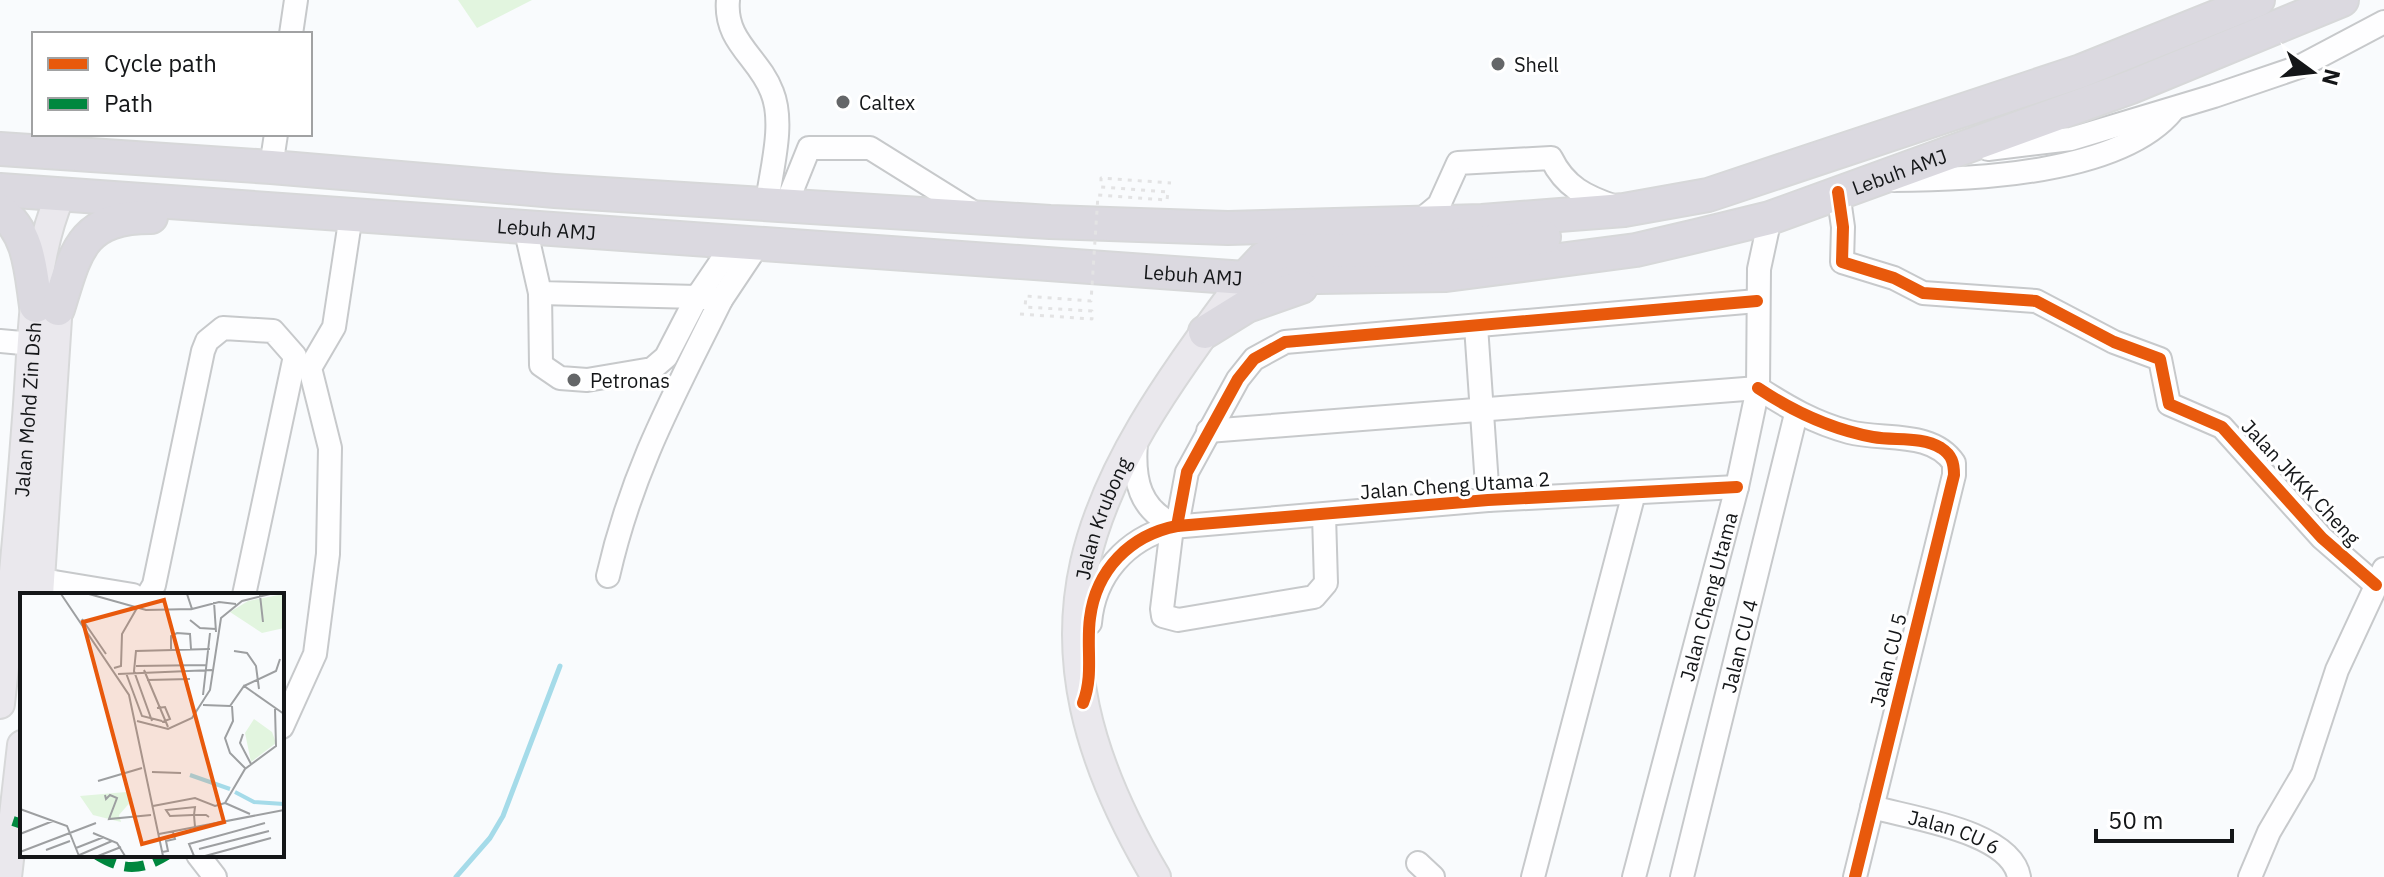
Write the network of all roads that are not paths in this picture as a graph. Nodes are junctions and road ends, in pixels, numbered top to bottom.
1 (296, 0) edge
2 (728, 0) edge
3 (2258, 0) edge
4 (2342, 0) edge
5 (2384, 22) edge
6 (291, 32) edge
7 (2175, 108) junction
8 (276, 136) edge
9 (0, 149) edge
10 (1945, 154) junction
11 (0, 161) edge
12 (214, 163) junction
13 (271, 167) junction
14 (1871, 180) junction
15 (0, 190) edge
16 (1838, 192) junction
17 (1708, 195) junction
18 (60, 196) junction
19 (776, 204) junction
20 (240, 207) junction
21 (1624, 210) junction
22 (0, 211) edge
23 (351, 215) junction
24 (1770, 218) junction
25 (983, 219) junction
26 (1416, 224) junction
27 (525, 227) junction
28 (1155, 227) junction
29 (747, 242) junction
30 (1175, 273) junction
31 (1376, 277) junction
32 (1245, 278) junction
33 (540, 293) junction
34 (697, 297) junction
35 (721, 300) junction
36 (1757, 301) junction
37 (47, 308) junction
38 (1476, 326) junction
39 (1205, 332) junction
40 (0, 341) edge
41 (33, 344) junction
42 (1758, 388) junction
43 (1482, 409) junction
44 (1796, 414) junction
45 (1208, 431) junction
46 (1136, 438) junction
47 (1737, 487) junction
48 (1634, 493) junction
49 (1488, 500) junction
50 (1324, 515) junction
51 (1174, 526) junction
52 (608, 576) dead end
53 (2380, 577) edge
54 (31, 583) edge
55 (126, 593) edge
56 (147, 593) edge
57 (244, 593) edge
58 (20, 626) edge
59 (1083, 703) junction
60 (0, 704) edge
61 (284, 723) edge
62 (20, 763) edge
63 (1872, 807) junction
64 (200, 857) edge
65 (7, 877) edge
66 (215, 877) edge
67 (1156, 877) edge
68 (1533, 877) edge
69 (1634, 877) edge
70 (1682, 877) edge
71 (1855, 877) edge
72 (2019, 877) edge
73 (2250, 877) edge

1 - 6 street
2 - 19 street
3 - 17 highway, Lebuh AMJ
4 - 10 highway, Lebuh AMJ
5 - 7 street
7 - 10 street
7 - 14 street
8 - 13 street
9 - 12 highway, Lebuh AMJ
10 - 14 highway, Lebuh AMJ
11 - 18 highway
12 - 13 highway, Lebuh AMJ
12 - 18 highway
13 - 19 highway, Lebuh AMJ
14 - 16 highway, Lebuh AMJ
15 - 18 highway, Lebuh AMJ
16 - 24 highway, Lebuh AMJ
16 - 53 street, Jalan JKKK Cheng
17 - 21 highway, Lebuh AMJ
17 - 32 highway
18 - 20 highway, Lebuh AMJ
18 - 37 main road
19 - 25 highway, Lebuh AMJ
19 - 25 street
20 - 23 highway, Lebuh AMJ
20 - 37 highway
21 - 26 highway, Lebuh AMJ
21 - 26 street
22 - 37 highway
23 - 27 highway, Lebuh AMJ
23 - 61 street
24 - 31 highway, Lebuh AMJ
24 - 36 street, Jalan Cheng Utama
25 - 28 highway, Lebuh AMJ
26 - 28 highway, Lebuh AMJ
27 - 29 highway, Lebuh AMJ
27 - 33 street
28 - 32 highway
29 - 30 highway, Lebuh AMJ
29 - 34 street
29 - 35 street
30 - 32 highway, Lebuh AMJ
30 - 39 highway
31 - 32 highway, Lebuh AMJ
31 - 39 highway
32 - 39 main road, Jalan Krubong
33 - 34 street
33 - 34 street
34 - 35 street
35 - 52 street
36 - 38 street
36 - 42 street, Jalan Cheng Utama
37 - 41 main road, Jalan Mohd Zin Dsh
37 - 54 main road, Jalan Mohd Zin Dsh
38 - 43 street
38 - 45 street
39 - 46 main road, Jalan Krubong
40 - 41 street
41 - 54 main road, Jalan Mohd Zin Dsh
42 - 43 street
42 - 44 street
42 - 47 street, Jalan Cheng Utama
43 - 45 street
43 - 49 street
44 - 63 street, Jalan CU 5
44 - 70 street, Jalan CU 4
45 - 51 street
46 - 51 street
46 - 59 main road, Jalan Krubong
47 - 48 street, Jalan Cheng Utama 2
47 - 69 street, Jalan Cheng Utama
48 - 49 street, Jalan Cheng Utama 2
48 - 68 street
49 - 50 street, Jalan Cheng Utama 2
50 - 51 street, Jalan Cheng Utama 2
50 - 51 street
51 - 59 street, Jalan Cheng Utama 2
53 - 73 street
54 - 55 street
56 - 57 street
58 - 60 main road, Jalan Mohd Zin Dsh
59 - 67 main road, Jalan Krubong
62 - 65 main road
63 - 71 street, Jalan CU 5
63 - 72 street, Jalan CU 6
64 - 66 street

